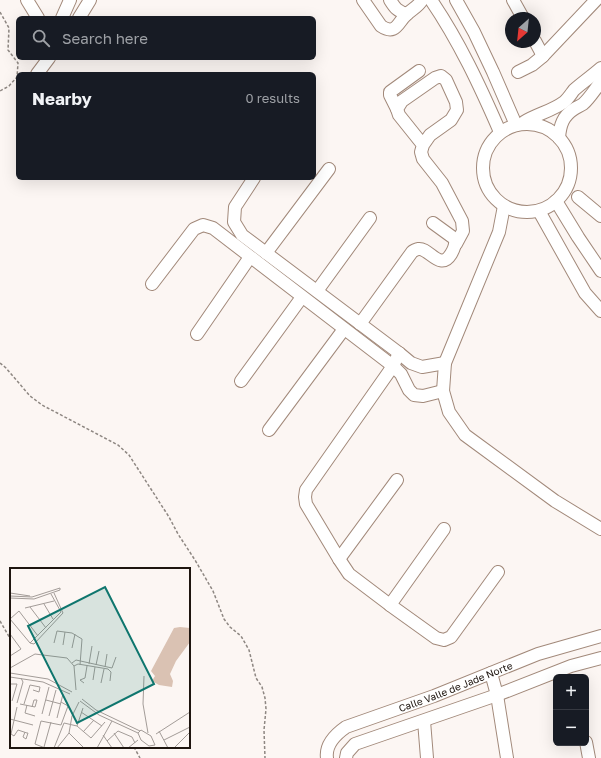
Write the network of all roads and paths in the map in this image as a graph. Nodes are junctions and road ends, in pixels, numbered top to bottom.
1 (27, 0) edge
2 (70, 0) edge
3 (90, 0) edge
4 (363, 0) edge
5 (390, 0) edge
6 (422, 0) edge
7 (431, 0) edge
8 (456, 0) edge
9 (513, 0) edge
10 (596, 0) edge
11 (0, 12) edge
12 (519, 12) edge
13 (407, 14) junction
14 (37, 16) edge
15 (67, 16) edge
16 (80, 16) edge
17 (539, 48) edge
18 (543, 56) junction
19 (48, 60) edge
20 (601, 68) edge
21 (419, 71) dead end
22 (17, 72) edge
23 (38, 72) edge
24 (518, 72) dead end
25 (16, 78) edge
26 (601, 82) edge
27 (0, 91) edge
28 (569, 105) junction
29 (397, 109) junction
30 (520, 123) junction
31 (500, 132) junction
32 (560, 138) junction
33 (423, 145) junction
34 (329, 169) dead end
35 (253, 180) edge
36 (578, 197) dead end
37 (556, 201) junction
38 (504, 206) junction
39 (539, 211) junction
40 (370, 218) dead end
41 (600, 220) edge
42 (433, 223) dead end
43 (456, 244) junction
44 (266, 254) junction
45 (250, 257) junction
46 (601, 271) edge
47 (152, 284) dead end
48 (317, 291) junction
49 (302, 296) junction
50 (601, 311) edge
51 (360, 324) junction
52 (344, 329) junction
53 (198, 334) dead end
54 (398, 353) junction
55 (0, 363) edge
56 (445, 363) junction
57 (393, 366) junction
58 (241, 381) dead end
59 (443, 391) junction
60 (269, 430) dead end
61 (397, 480) dead end
62 (444, 529) dead end
63 (601, 529) edge
64 (339, 559) junction
65 (498, 572) dead end
66 (390, 605) junction
67 (0, 621) edge
68 (601, 636) edge
69 (10, 638) edge
70 (601, 658) edge
71 (572, 672) edge
72 (491, 673) junction
73 (497, 695) junction
74 (424, 721) junction
75 (332, 739) junction
76 (587, 746) edge
77 (135, 748) edge
78 (347, 755) edge
79 (140, 758) edge
80 (264, 758) edge
81 (327, 758) edge
82 (427, 758) edge
83 (508, 758) edge
84 (589, 758) edge

1 - 14 street
2 - 15 street
3 - 16 street
4 - 13 street
5 - 13 street
6 - 13 street
7 - 31 street
8 - 30 street
9 - 12 street
10 - 18 street
11 - 22 path
17 - 18 street
18 - 24 street
19 - 23 street
20 - 28 street
21 - 29 street
25 - 27 path
26 - 28 street
28 - 30 street
28 - 32 street
29 - 33 street
29 - 33 street
30 - 31 street
30 - 32 street
31 - 38 street
32 - 37 street
33 - 43 street
34 - 44 street
35 - 44 street
36 - 41 street
37 - 39 street
37 - 46 street
38 - 39 street
38 - 56 street
39 - 50 street
40 - 48 street
42 - 43 street
43 - 51 street
44 - 48 street
45 - 47 street
45 - 49 street
45 - 53 street
48 - 51 street
49 - 52 street
49 - 58 street
51 - 54 street
52 - 57 street
52 - 60 street
54 - 56 street
54 - 57 street
55 - 80 path
56 - 59 street
57 - 59 street
57 - 64 street
59 - 63 street
61 - 64 street
62 - 66 street
64 - 66 street
65 - 66 street
67 - 69 path
68 - 72 street, Calle Valle de Jade Norte
70 - 71 street, Calle Valle de Jade Norte
71 - 73 street, Calle Valle de Jade Norte
72 - 73 street
72 - 75 street, Calle Valle de Jade Norte
73 - 74 street, Calle Valle de Jade Norte
73 - 83 street
74 - 78 street, Calle Valle de Jade Norte
74 - 82 street
75 - 78 street
75 - 81 street
76 - 84 street
77 - 79 path

